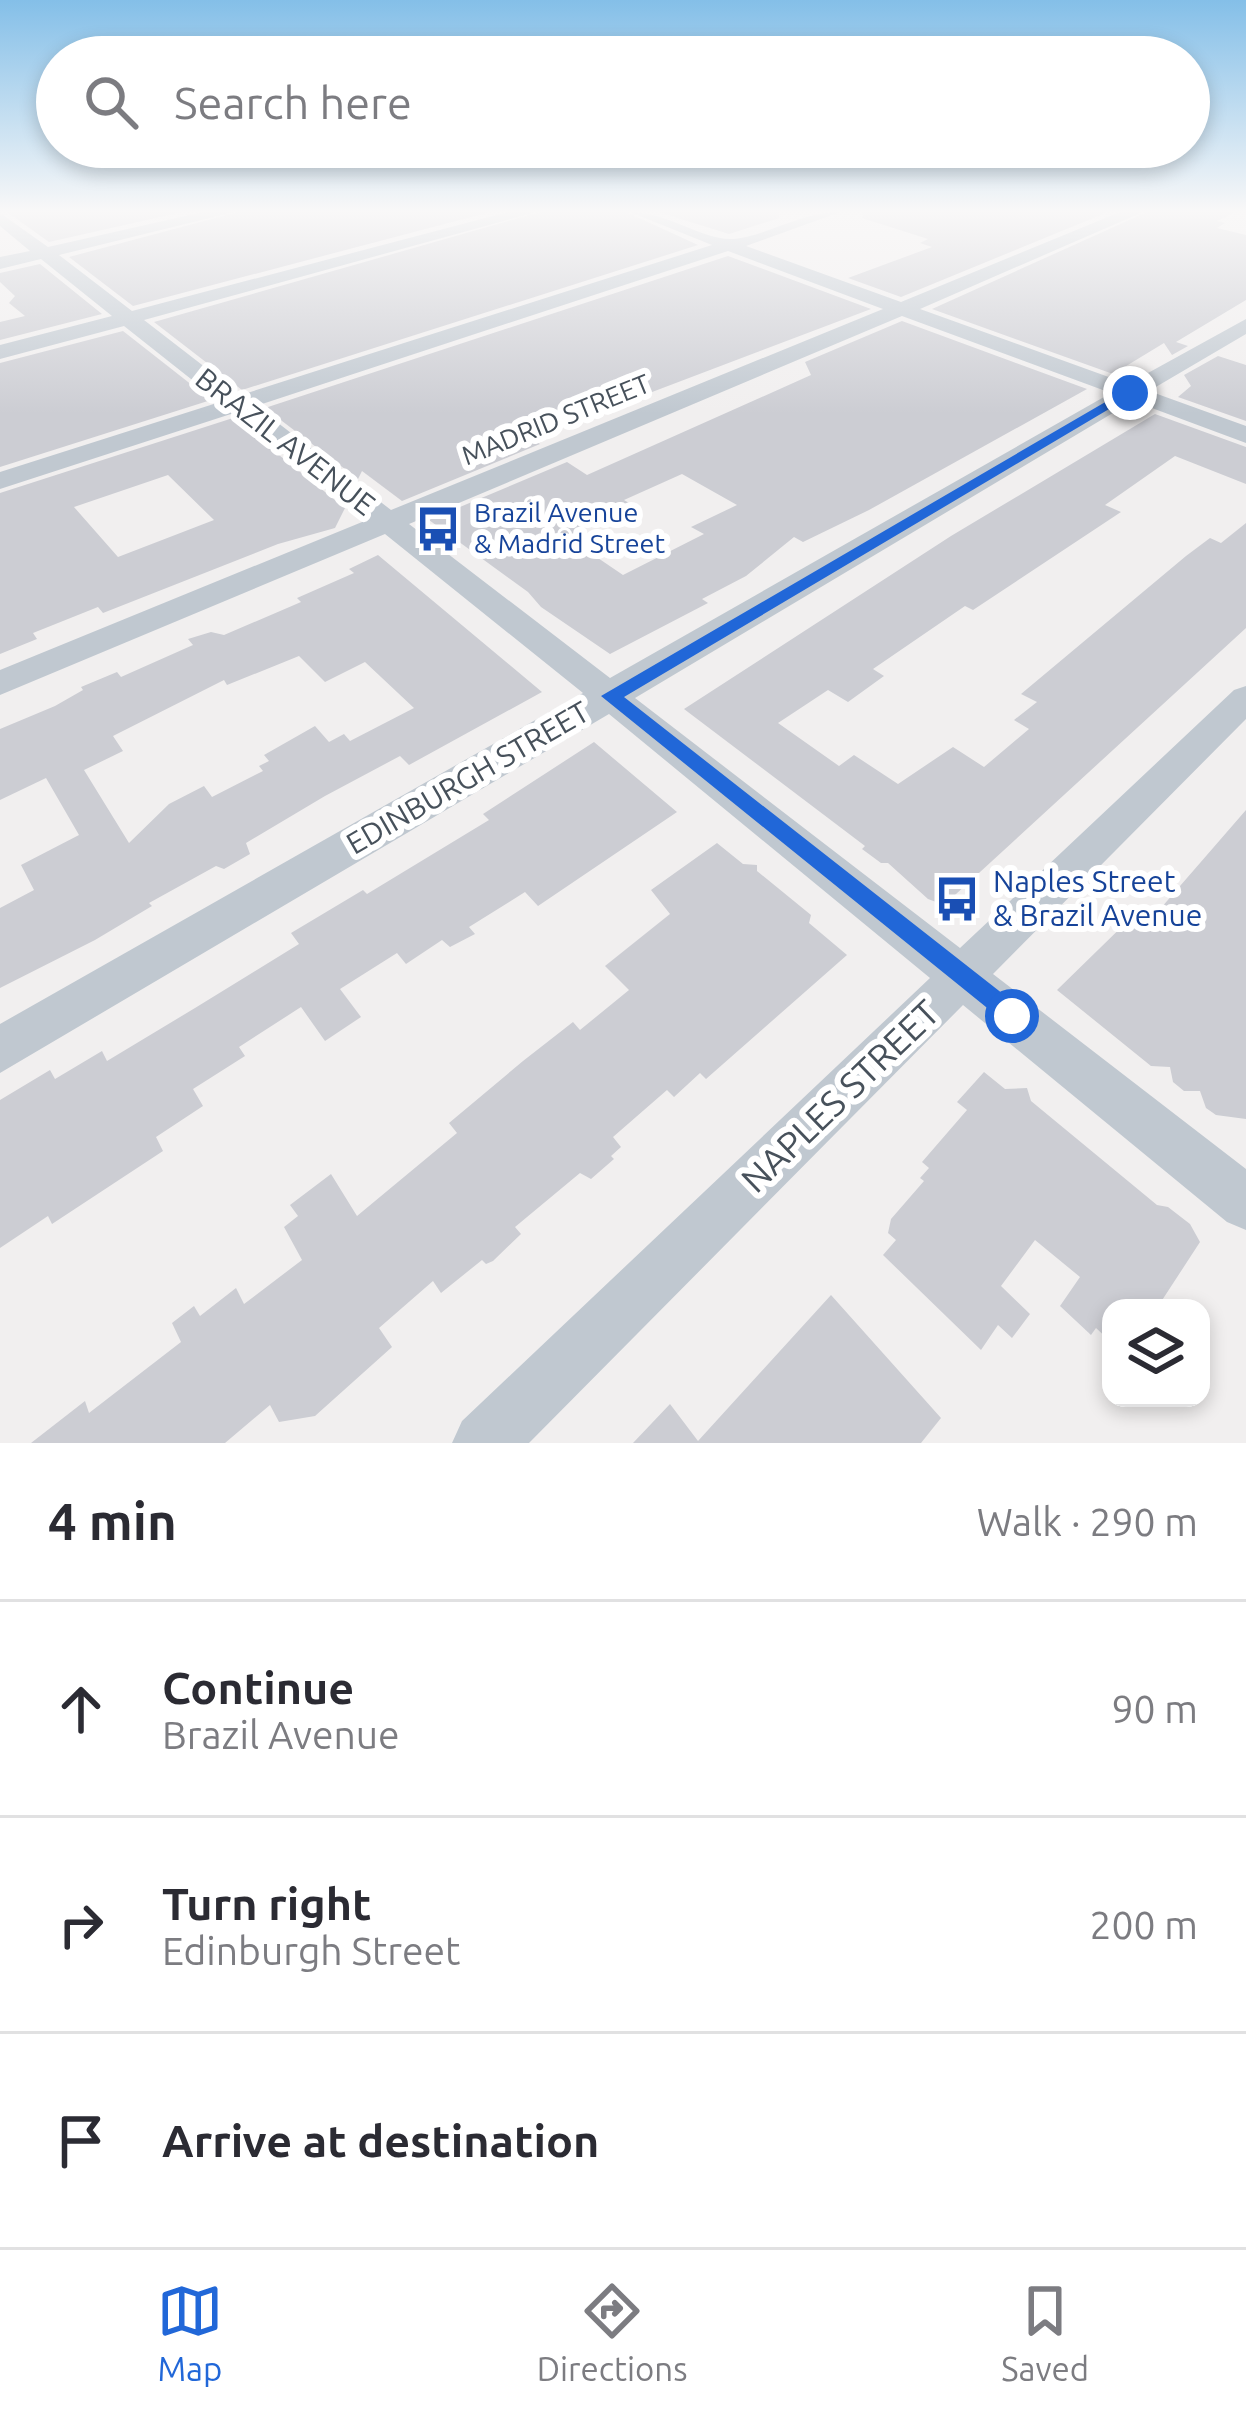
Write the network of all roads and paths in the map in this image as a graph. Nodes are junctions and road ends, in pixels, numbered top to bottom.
1 (78, 279) edge
2 (274, 279) edge
3 (624, 279) edge
4 (823, 279) edge
5 (974, 279) edge
6 (903, 309) junction
7 (128, 318) junction
8 (1246, 325) edge
9 (0, 352) edge
10 (1130, 393) junction
11 (237, 405) junction
12 (1246, 435) edge
13 (0, 482) edge
14 (387, 522) junction
15 (0, 683) edge
16 (610, 696) junction
17 (1246, 698) edge
18 (962, 976) junction
19 (0, 1050) edge
20 (1246, 1203) edge
21 (484, 1443) edge

1 - 7 street, BRAZIL AVENUE
2 - 7 street
3 - 11 street
4 - 6 street
5 - 6 street, MADRID STREET
6 - 10 street
6 - 14 street, MADRID STREET
7 - 9 street
7 - 11 street, BRAZIL AVENUE
8 - 10 street, EDINBURGH STREET
10 - 12 street
10 - 16 street, EDINBURGH STREET
11 - 13 street
11 - 14 street, BRAZIL AVENUE
14 - 15 street, MADRID STREET
14 - 16 street, BRAZIL AVENUE
16 - 18 street, BRAZIL AVENUE
16 - 19 street, EDINBURGH STREET
17 - 18 street, NAPLES STREET
18 - 20 street, BRAZIL AVENUE
18 - 21 street, NAPLES STREET

